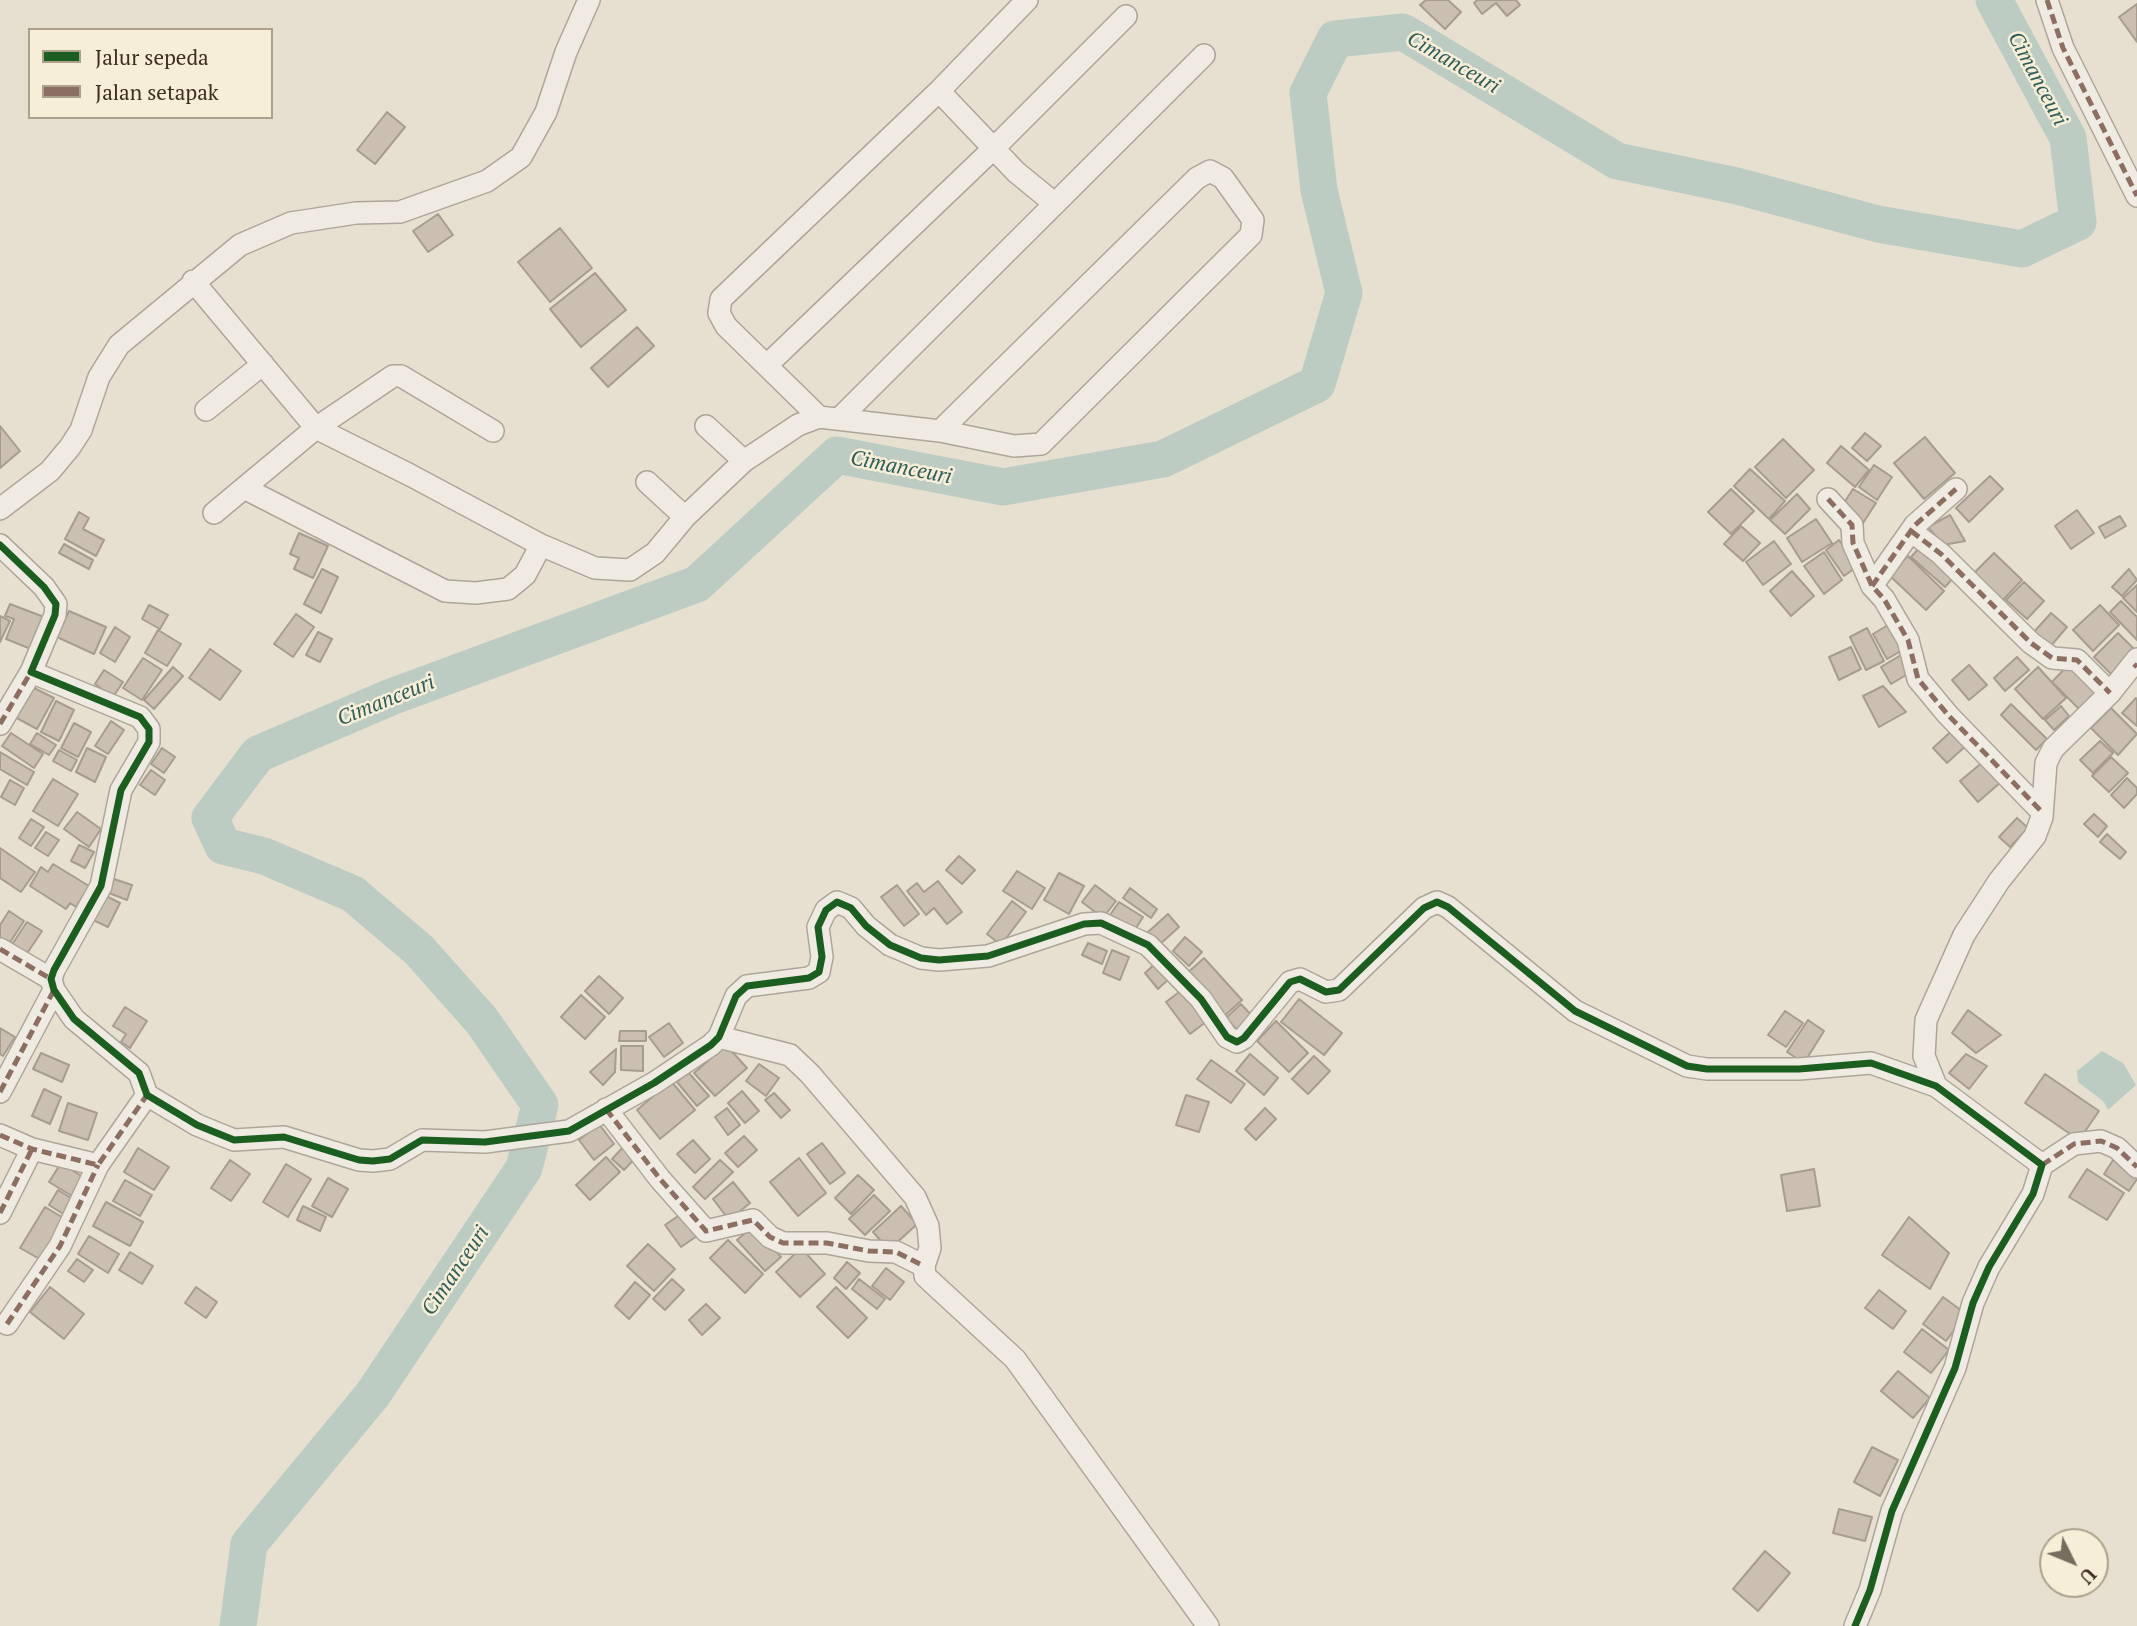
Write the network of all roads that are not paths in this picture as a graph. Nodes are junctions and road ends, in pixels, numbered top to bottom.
1 (589, 0) edge
2 (1027, 0) edge
3 (2047, 0) edge
4 (1126, 16) dead end
5 (1204, 55) dead end
6 (939, 91) junction
7 (993, 149) junction
8 (2137, 196) edge
9 (1054, 203) junction
10 (193, 281) junction
11 (262, 364) junction
12 (767, 365) junction
13 (206, 410) dead end
14 (819, 417) junction
15 (840, 418) junction
16 (706, 426) dead end
17 (316, 428) junction
18 (493, 431) dead end
19 (940, 431) junction
20 (744, 461) junction
21 (647, 482) dead end
22 (244, 488) junction
23 (1956, 489) dead end
24 (1828, 499) dead end
25 (0, 509) edge
26 (214, 513) dead end
27 (685, 517) junction
28 (1911, 531) junction
29 (0, 545) edge
30 (541, 545) junction
31 (1872, 586) junction
32 (2136, 663) edge
33 (31, 672) junction
34 (2109, 693) junction
35 (0, 724) edge
36 (2041, 811) junction
37 (0, 949) edge
38 (53, 985) junction
39 (719, 1037) junction
40 (1936, 1086) junction
41 (0, 1092) edge
42 (147, 1095) junction
43 (606, 1109) junction
44 (0, 1135) edge
45 (32, 1149) junction
46 (99, 1165) junction
47 (2042, 1165) junction
48 (2137, 1167) edge
49 (0, 1213) edge
50 (924, 1266) junction
51 (7, 1324) dead end
52 (1209, 1626) edge
53 (1855, 1626) edge

1 - 10 street
2 - 6 street
3 - 8 street
4 - 7 street
5 - 9 street
6 - 7 street
6 - 12 street
7 - 9 street
7 - 12 street
9 - 15 street
10 - 11 street
10 - 25 street
11 - 13 street
11 - 17 street
12 - 14 street
14 - 15 street
14 - 20 street
15 - 19 street
16 - 20 street
17 - 18 street
17 - 22 street
17 - 30 street
19 - 19 street
20 - 27 street
21 - 27 street
22 - 26 street
22 - 30 street
23 - 28 street
24 - 31 street
27 - 30 street
28 - 31 street
28 - 34 street
29 - 33 street
31 - 36 street
32 - 34 street
33 - 35 street
33 - 38 street
34 - 36 street
36 - 40 street
37 - 38 street
38 - 41 street
38 - 42 street
39 - 40 street
39 - 43 street
39 - 50 street
40 - 47 street
42 - 43 street
42 - 46 street
43 - 50 street
44 - 45 street
45 - 46 street
45 - 49 street
46 - 51 street
47 - 48 street
47 - 53 street
50 - 52 street

